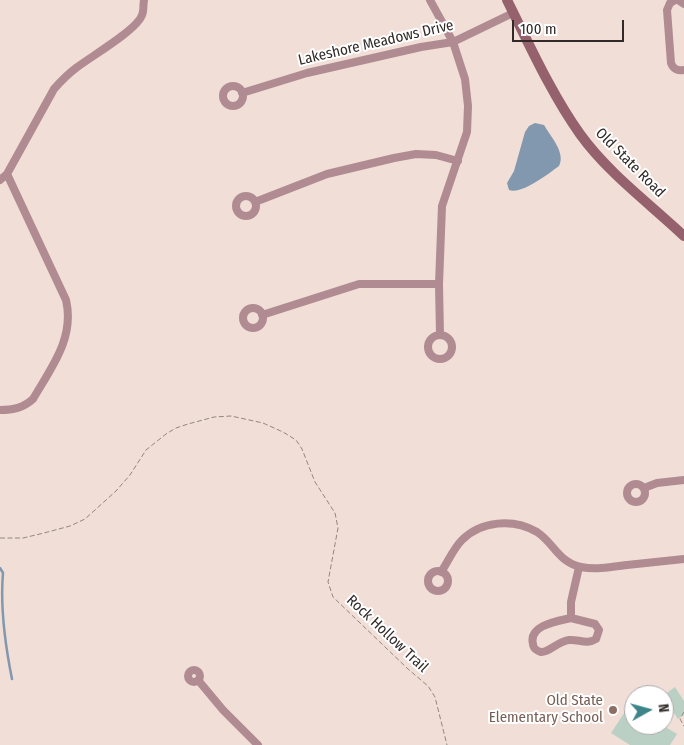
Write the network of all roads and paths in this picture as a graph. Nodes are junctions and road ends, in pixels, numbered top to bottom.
1 (144, 0) edge
2 (430, 0) edge
3 (507, 0) edge
4 (676, 0) edge
5 (684, 4) edge
6 (513, 12) junction
7 (453, 42) junction
8 (684, 70) edge
9 (242, 93) dead end
10 (458, 160) junction
11 (7, 174) junction
12 (0, 180) edge
13 (255, 202) dead end
14 (684, 235) edge
15 (440, 284) junction
16 (262, 315) dead end
17 (440, 335) dead end
18 (0, 410) edge
19 (684, 480) edge
20 (644, 488) dead end
21 (0, 538) edge
22 (684, 559) edge
23 (579, 566) junction
24 (442, 572) dead end
25 (571, 618) junction
26 (198, 680) dead end
27 (684, 712) edge
28 (684, 726) edge
29 (258, 745) edge
30 (447, 745) edge

1 - 11 street
2 - 7 street
3 - 6 street, Old State Road
4 - 5 street
4 - 8 street
6 - 7 street, Lakeshore Meadows Drive
6 - 14 street, Old State Road
7 - 9 street, Lakeshore Meadows Drive
7 - 10 street
10 - 13 street
10 - 15 street
11 - 12 street
11 - 18 street
15 - 16 street
15 - 17 street
19 - 20 street
21 - 30 path, Rock Hollow Trail
22 - 23 street
23 - 24 street
23 - 25 street
25 - 25 street
26 - 29 street
27 - 28 path

